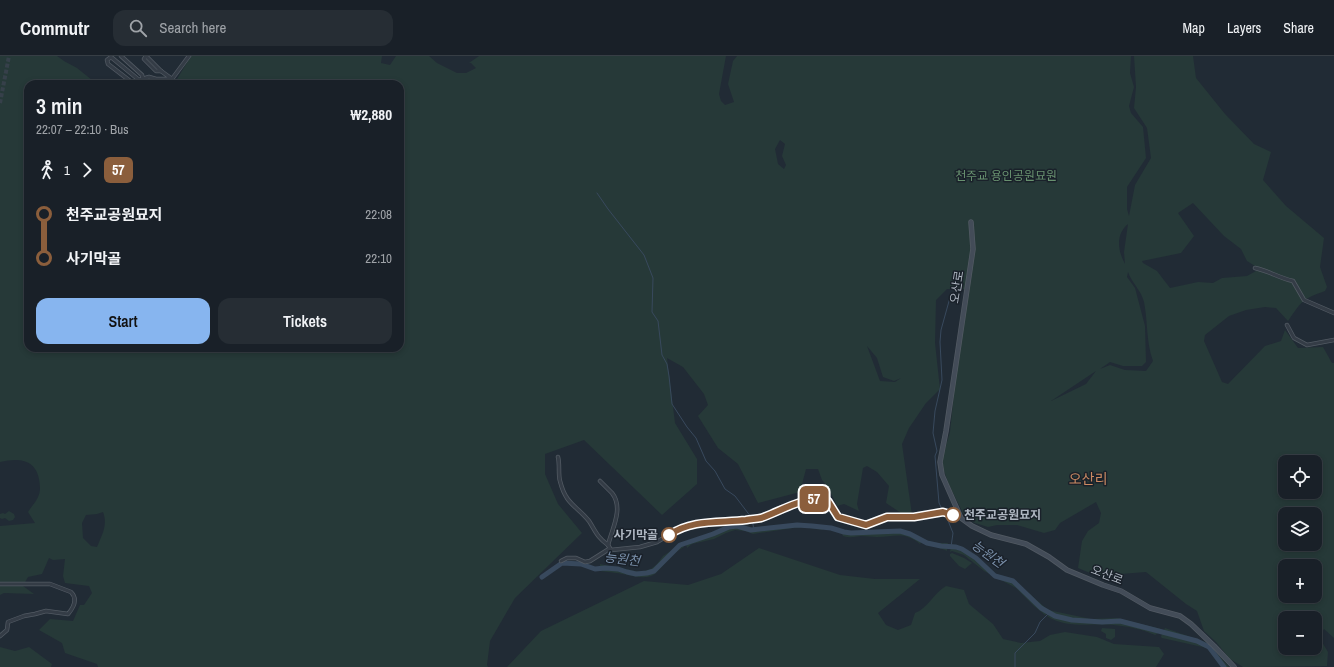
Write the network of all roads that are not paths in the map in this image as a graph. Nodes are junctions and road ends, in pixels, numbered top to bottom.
1 (121, 56) edge
2 (189, 56) edge
3 (161, 71) junction
4 (143, 79) junction
5 (172, 79) junction
6 (129, 80) edge
7 (139, 80) edge
8 (139, 80) edge
9 (971, 222) dead end
10 (1256, 268) dead end
11 (1334, 313) edge
12 (1286, 325) dead end
13 (1334, 340) edge
14 (558, 457) dead end
15 (600, 481) dead end
16 (960, 518) junction
17 (608, 545) junction
18 (609, 549) junction
19 (561, 561) dead end
20 (0, 584) edge
21 (0, 636) edge
22 (1234, 667) edge

1 - 4 street
2 - 5 street
3 - 3 street
3 - 5 street
4 - 5 street
4 - 7 street
6 - 8 street
9 - 16 street, 오산로
10 - 11 street
12 - 13 street
14 - 17 street
15 - 17 street
16 - 18 street, 오산로
16 - 22 street, 오산로
17 - 18 street
18 - 19 street
20 - 21 street

